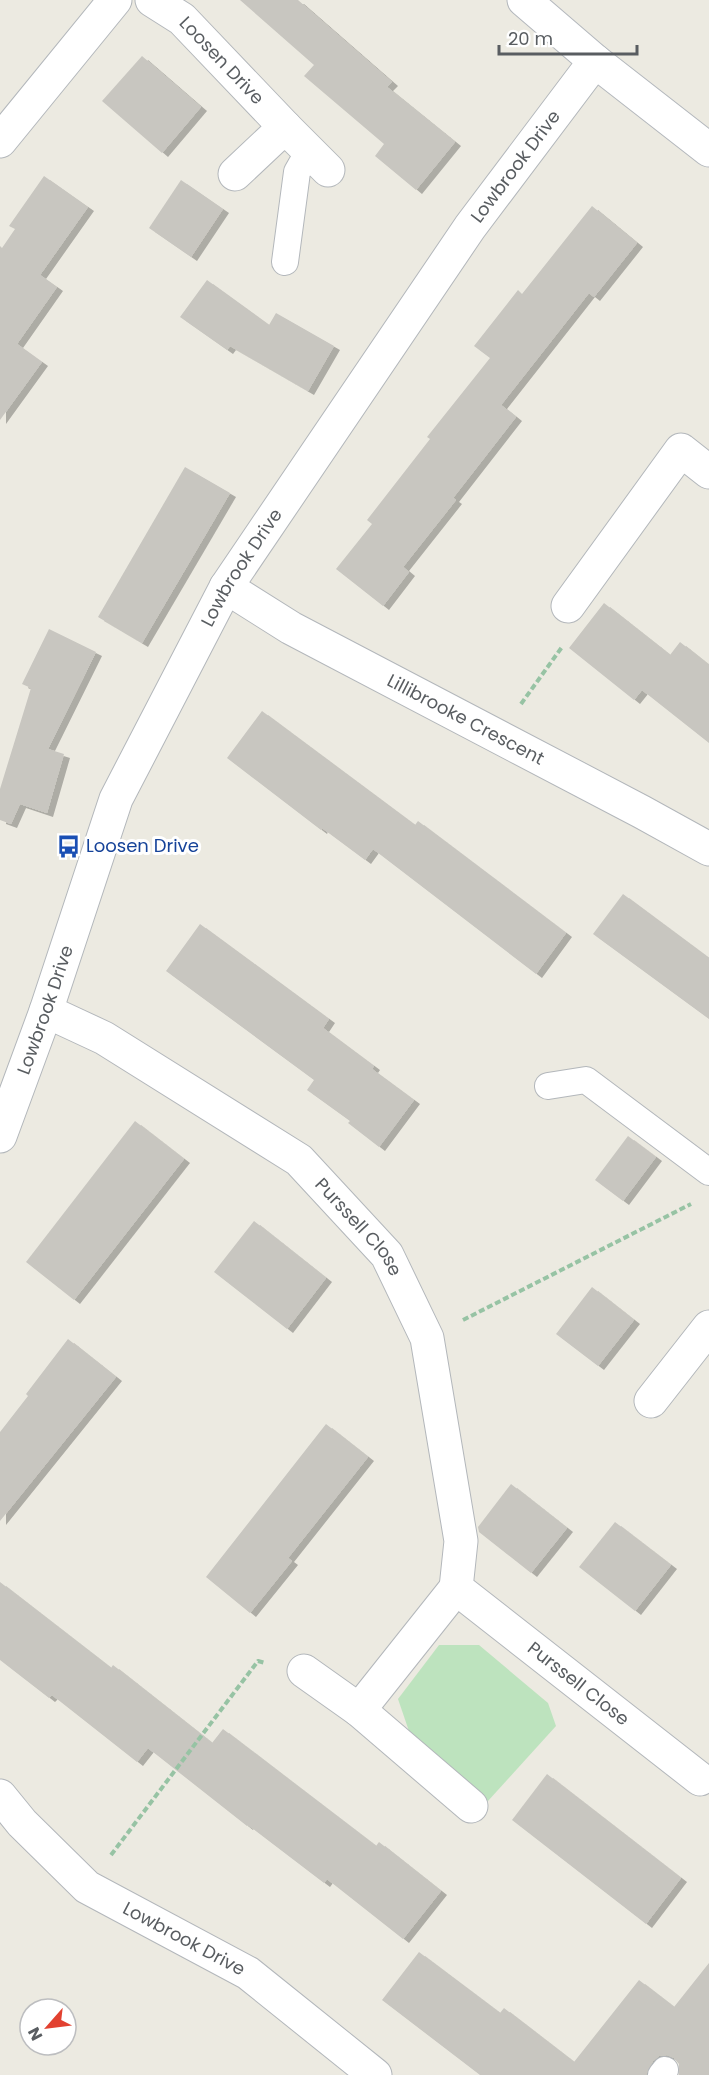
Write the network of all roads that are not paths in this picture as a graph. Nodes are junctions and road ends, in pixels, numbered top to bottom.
1 (115, 0) edge
2 (152, 0) edge
3 (524, 0) edge
4 (595, 61) junction
5 (285, 127) junction
6 (0, 141) edge
7 (709, 150) edge
8 (319, 160) joint
9 (235, 174) dead end
10 (285, 262) dead end
11 (709, 472) edge
12 (226, 587) junction
13 (568, 606) road end
14 (709, 849) edge
15 (46, 1011) junction
16 (548, 1086) dead end
17 (0, 1136) edge
18 (709, 1172) edge
19 (709, 1327) edge
20 (651, 1401) dead end
21 (456, 1588) junction
22 (304, 1671) road end
23 (359, 1710) junction
24 (700, 1779) dead end
25 (0, 1796) edge
26 (471, 1806) dead end
27 (375, 2075) edge

1 - 6 street
2 - 5 street, Loosen Drive
3 - 4 street
4 - 7 street
4 - 12 street, Lowbrook Drive
5 - 8 street, Loosen Drive
5 - 9 street
8 - 10 lane
11 - 13 street
12 - 14 street, Lillibrooke Crescent
12 - 15 street, Lowbrook Drive
15 - 17 street, Lowbrook Drive
15 - 21 street, Purssell Close
16 - 18 lane
19 - 20 street
21 - 23 street
21 - 24 street, Purssell Close
22 - 23 street
23 - 26 street
25 - 27 street, Lowbrook Drive

